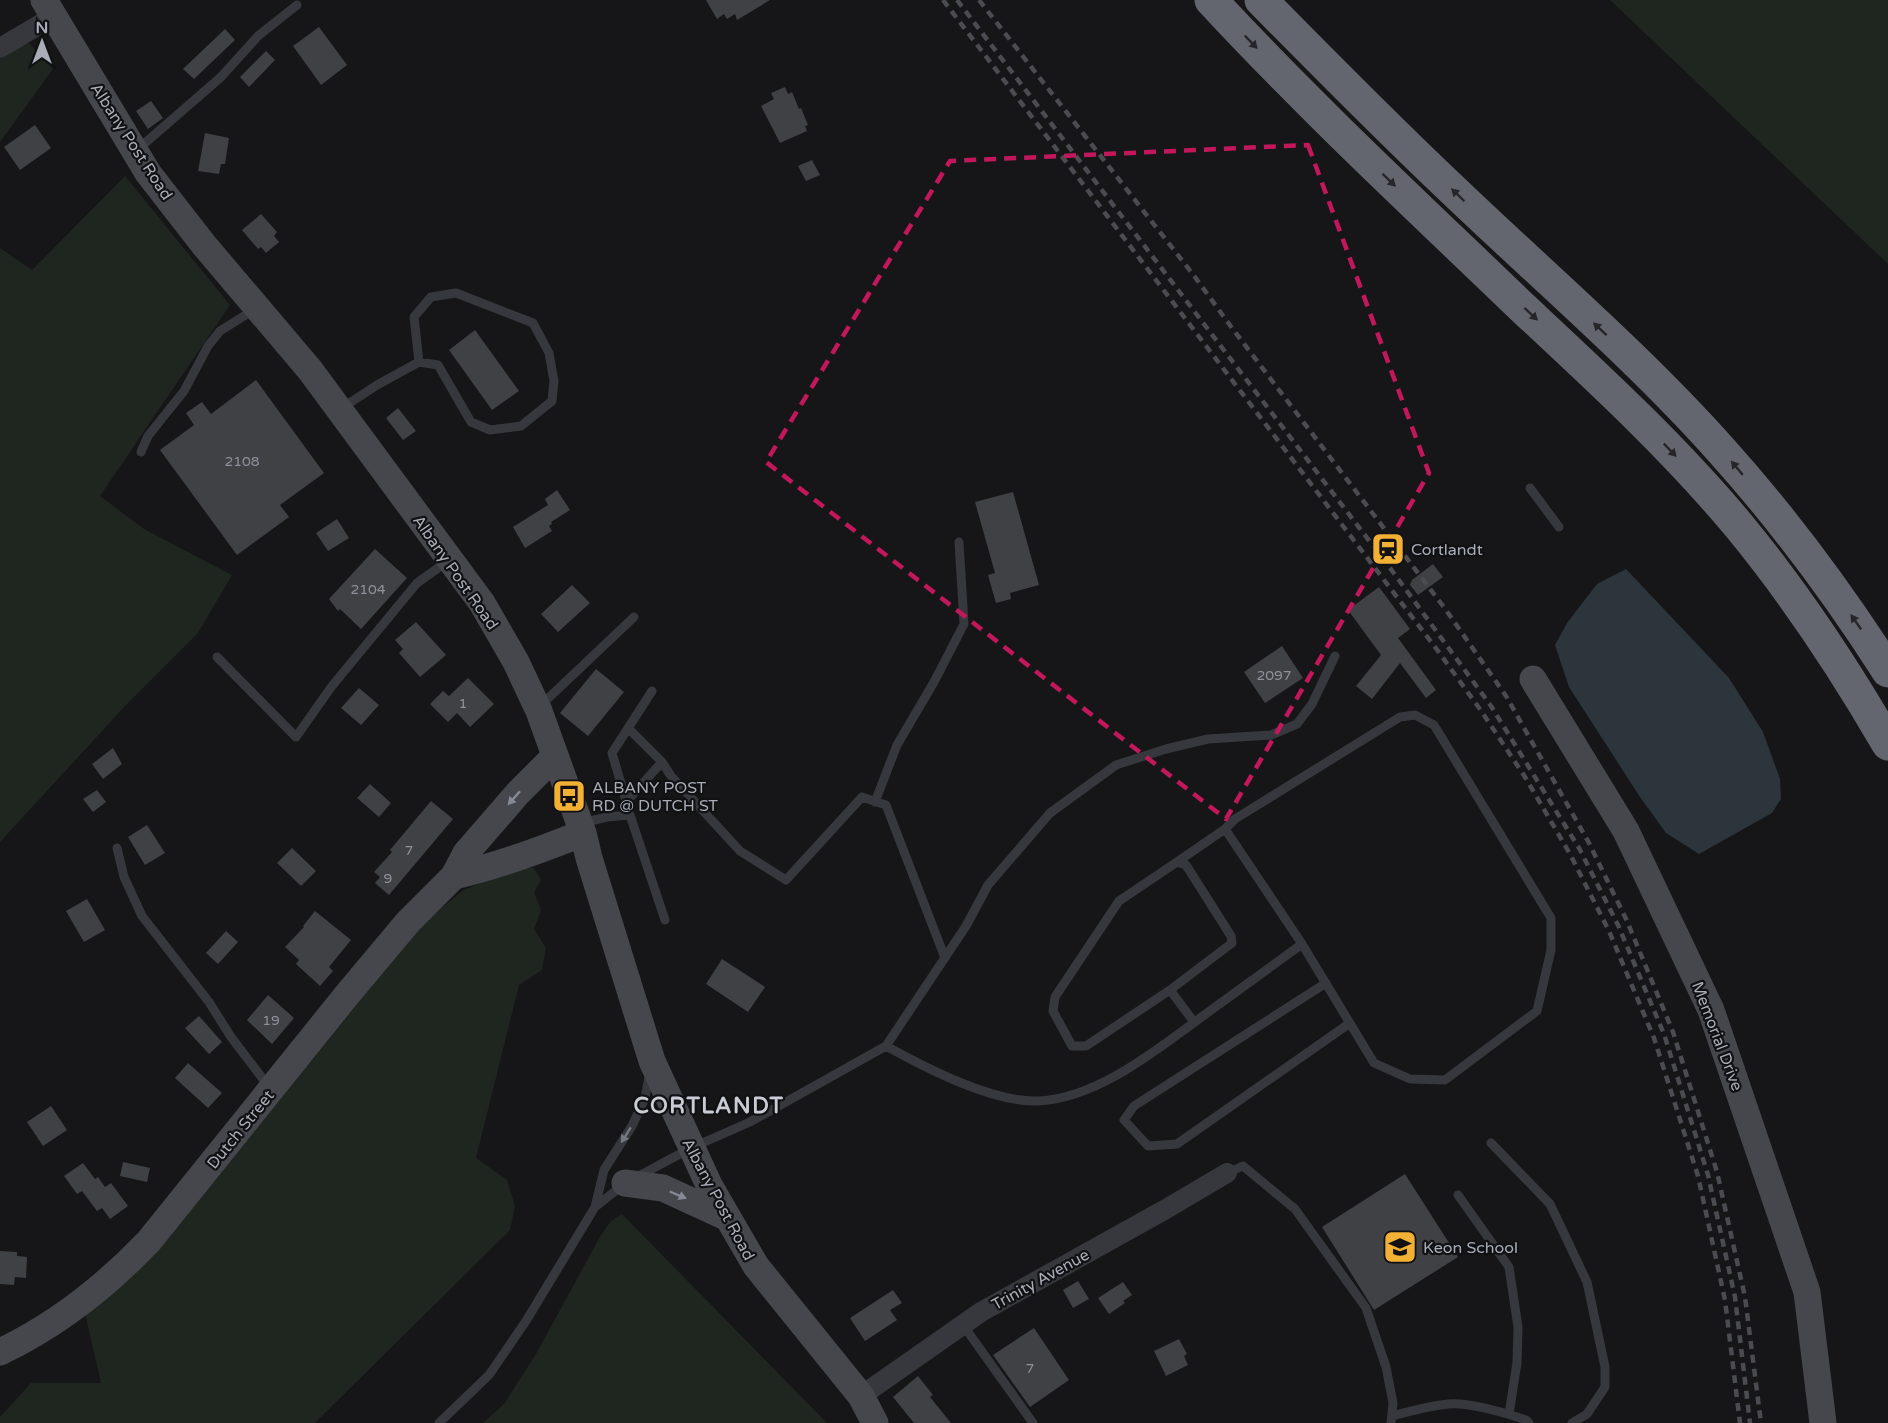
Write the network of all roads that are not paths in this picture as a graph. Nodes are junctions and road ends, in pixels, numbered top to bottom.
1 (1211, 0) edge
2 (1261, 0) edge
3 (297, 5) dead end
4 (49, 8) edge
5 (0, 48) edge
6 (136, 152) junction
7 (257, 308) junction
8 (419, 362) junction
9 (340, 409) junction
10 (141, 452) dead end
11 (1530, 488) dead end
12 (1559, 527) dead end
13 (959, 542) dead end
14 (450, 560) junction
15 (634, 617) dead end
16 (1335, 656) dead end
17 (217, 657) dead end
18 (1888, 671) edge
19 (1533, 679) dead end
20 (652, 691) dead end
21 (537, 709) junction
22 (628, 729) junction
23 (1888, 744) edge
24 (555, 756) junction
25 (662, 762) junction
26 (626, 802) junction
27 (875, 802) junction
28 (630, 815) junction
29 (581, 828) junction
30 (1225, 829) junction
31 (117, 848) dead end
32 (1177, 862) junction
33 (454, 876) junction
34 (665, 920) dead end
35 (1302, 944) junction
36 (945, 958) junction
37 (1326, 983) junction
38 (1170, 990) junction
39 (1194, 1022) junction
40 (1350, 1023) junction
41 (886, 1046) junction
42 (652, 1060) junction
43 (272, 1090) junction
44 (1491, 1143) dead end
45 (691, 1148) junction
46 (1227, 1173) joint
47 (625, 1183) junction
48 (1458, 1195) dead end
49 (595, 1207) junction
50 (728, 1218) junction
51 (963, 1325) junction
52 (0, 1352) edge
53 (861, 1396) junction
54 (1509, 1414) junction
55 (1392, 1420) edge
56 (439, 1423) edge
57 (875, 1423) edge
58 (1033, 1423) edge
59 (1528, 1423) edge
60 (1572, 1423) edge
61 (1823, 1423) edge

1 -> 23 highway
18 -> 2 highway
3 - 6 lane
4 - 5 street
4 - 6 main road, Albany Post Road
6 - 7 main road, Albany Post Road
7 - 9 main road, Albany Post Road
7 - 10 lane
8 - 8 lane
8 - 9 lane
9 - 14 main road, Albany Post Road
11 - 12 lane
13 - 27 lane
14 - 17 lane
14 - 21 main road, Albany Post Road
15 - 21 lane
16 - 36 lane
19 - 61 main road, Memorial Drive
20 - 22 lane
21 - 24 main road, Albany Post Road
22 - 25 lane
22 - 26 lane
24 - 29 main road, Albany Post Road
24 -> 33 main road, Dutch Street
25 - 26 lane
25 - 27 lane
26 - 28 lane
27 - 36 lane
28 - 29 lane
28 - 34 lane
29 - 33 main road
29 - 42 main road, Albany Post Road
30 - 32 lane
30 - 35 lane
30 - 40 lane
31 - 43 lane
32 - 38 lane
32 - 38 lane
33 - 43 main road, Dutch Street
35 - 37 lane
35 - 39 lane
36 - 41 lane
37 - 40 lane
37 - 40 lane
38 - 39 lane
39 - 41 lane
41 - 45 lane
42 - 45 main road, Albany Post Road
42 -> 49 lane
43 - 52 main road, Dutch Street
44 - 60 lane
45 - 47 lane
45 - 50 main road, Albany Post Road
46 - 51 street, Trinity Avenue
46 - 55 lane
47 - 49 lane
47 -> 50 main road
48 - 54 lane
49 - 56 lane
50 - 53 main road, Albany Post Road
51 - 53 street, Trinity Avenue
51 - 58 lane
53 - 57 main road, Albany Post Road
54 - 55 lane
54 - 59 lane

